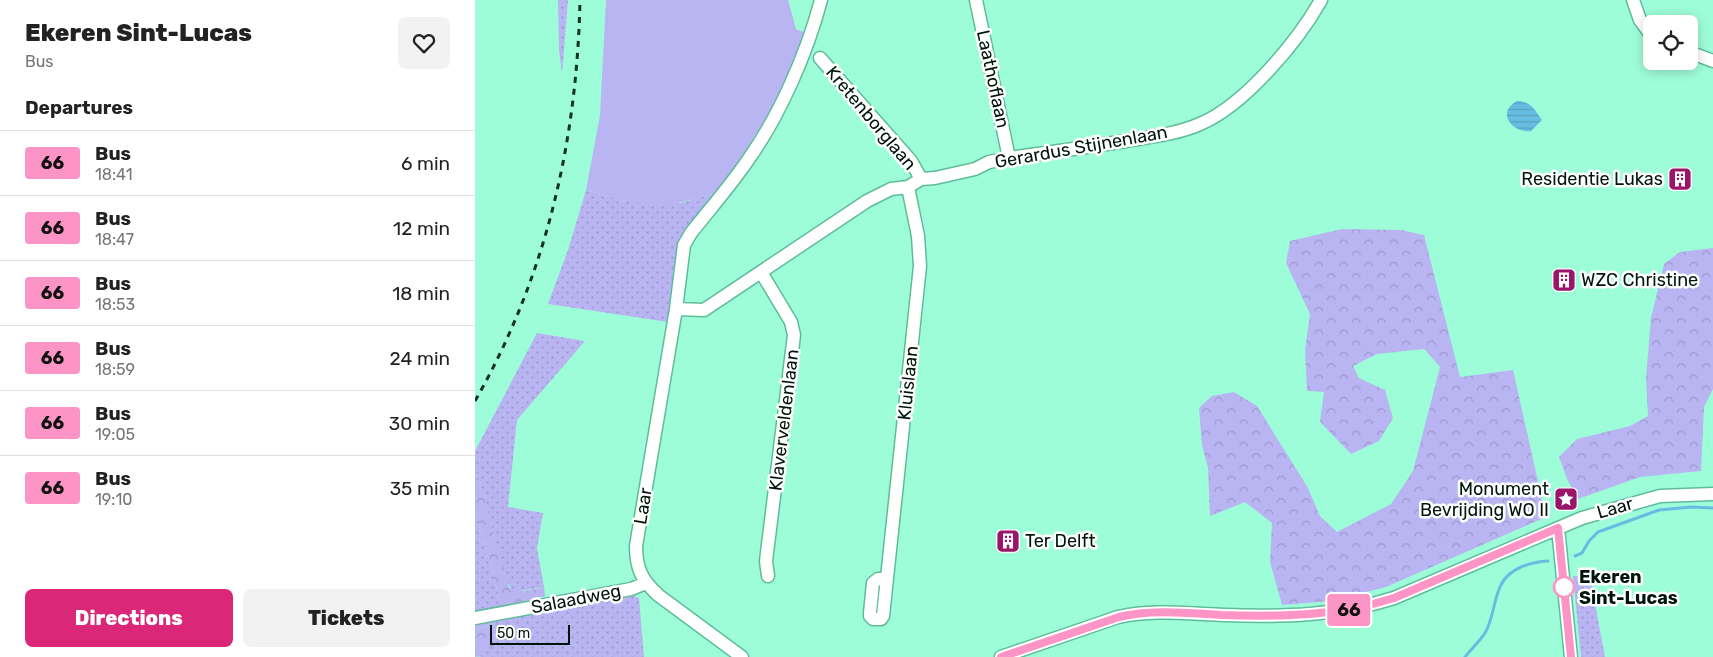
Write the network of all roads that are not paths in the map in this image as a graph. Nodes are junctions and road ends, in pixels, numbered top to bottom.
1 (821, 0) edge
2 (976, 0) edge
3 (1321, 0) edge
4 (1633, 0) edge
5 (1643, 24) edge
6 (1698, 56) edge
7 (820, 58) dead end
8 (1713, 62) edge
9 (1009, 158) junction
10 (921, 178) junction
11 (908, 187) junction
12 (761, 272) junction
13 (676, 309) junction
14 (1713, 494) edge
15 (1558, 528) junction
16 (769, 576) dead end
17 (887, 579) dead end
18 (646, 583) junction
19 (475, 618) edge
20 (742, 657) edge
21 (1001, 657) edge
22 (1571, 657) edge

1 - 13 street, Laar
2 - 9 street, Laathoflaan
3 - 9 street, Gerardus Stijnenlaan
4 - 5 street
6 - 8 street
7 - 10 street, Kretenborglaan
9 - 10 street, Gerardus Stijnenlaan
10 - 11 street, Gerardus Stijnenlaan
11 - 12 street, Gerardus Stijnenlaan
11 - 17 street, Kluislaan
12 - 13 street, Gerardus Stijnenlaan
12 - 16 street, Klaverveldenlaan
13 - 18 street, Laar
14 - 15 street, Laar
15 - 21 street, Laar
15 - 22 street
18 - 19 street, Salaadweg
18 - 20 street, Laar

